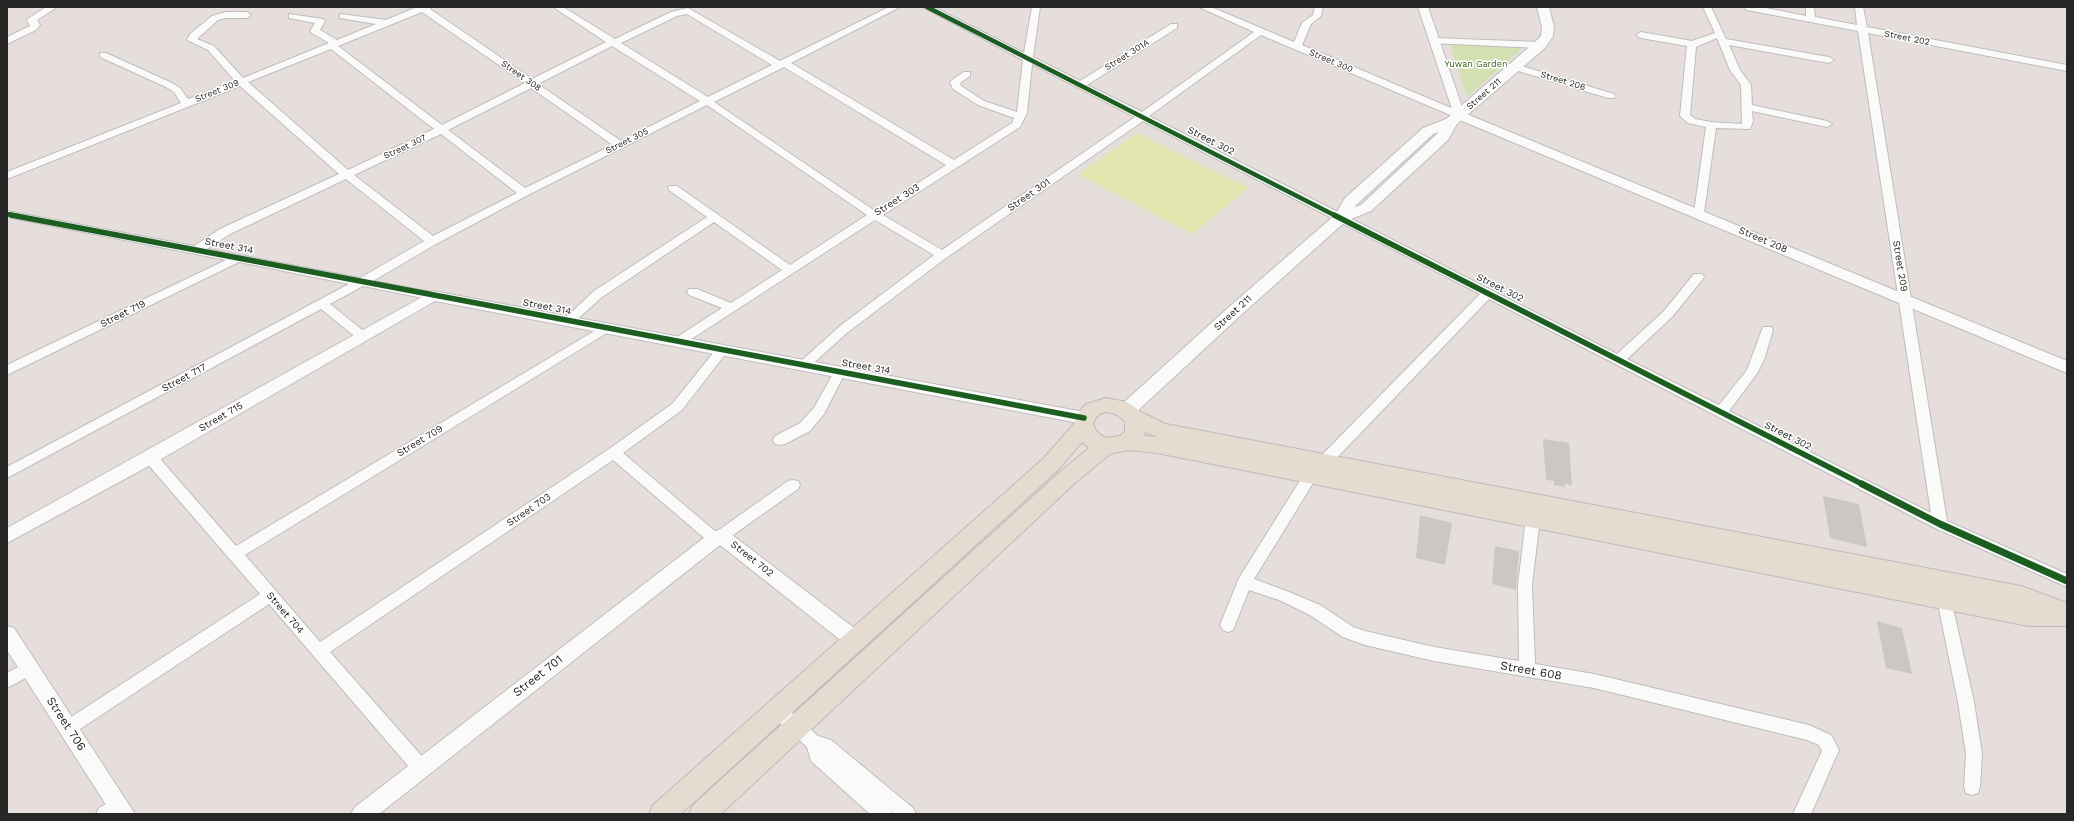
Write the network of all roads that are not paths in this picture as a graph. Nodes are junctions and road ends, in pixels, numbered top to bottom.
1 (53, 7) edge
2 (556, 7) edge
3 (896, 7) edge
4 (927, 7) edge
5 (1036, 7) edge
6 (1203, 7) edge
7 (1319, 7) edge
8 (1423, 7) edge
9 (1542, 7) edge
10 (1707, 7) edge
11 (1747, 7) edge
12 (1810, 7) edge
13 (1859, 7) edge
14 (424, 8) edge
15 (687, 9) edge
16 (247, 15) dead end
17 (292, 16) dead end
18 (343, 16) dead end
19 (1811, 19) junction
20 (386, 23) junction
21 (1174, 26) dead end
22 (1862, 29) junction
23 (1261, 31) junction
24 (1641, 35) dead end
25 (1721, 38) junction
26 (7, 41) edge
27 (1434, 41) junction
28 (613, 42) junction
29 (334, 44) junction
30 (1693, 44) junction
31 (1540, 45) junction
32 (1298, 46) junction
33 (103, 55) dead end
34 (1028, 59) junction
35 (1829, 60) dead end
36 (781, 64) junction
37 (1515, 67) junction
38 (2067, 68) edge
39 (967, 74) dead end
40 (241, 82) junction
41 (531, 83) junction
42 (1080, 85) junction
43 (1611, 96) dead end
44 (707, 101) junction
45 (186, 104) junction
46 (1747, 107) junction
47 (1021, 117) junction
48 (1142, 117) junction
49 (1455, 119) junction
50 (1828, 124) dead end
51 (1711, 125) junction
52 (443, 129) junction
53 (620, 145) junction
54 (954, 165) junction
55 (346, 174) junction
56 (7, 176) edge
57 (673, 188) dead end
58 (524, 193) junction
59 (1699, 213) junction
60 (7, 214) edge
61 (874, 215) junction
62 (714, 217) junction
63 (1341, 218) junction
64 (432, 241) junction
65 (197, 250) junction
66 (942, 255) junction
67 (239, 258) junction
68 (788, 269) junction
69 (1698, 277) dead end
70 (362, 282) junction
71 (693, 292) dead end
72 (1488, 293) junction
73 (433, 296) junction
74 (1905, 299) junction
75 (322, 304) junction
76 (730, 307) junction
77 (568, 321) junction
78 (606, 328) junction
79 (1767, 330) dead end
80 (362, 336) junction
81 (678, 342) junction
82 (722, 350) junction
83 (1618, 360) junction
84 (802, 366) junction
85 (2067, 367) edge
86 (7, 370) edge
87 (839, 373) junction
88 (1721, 412) junction
89 (1130, 414) junction
90 (1084, 423) junction
91 (780, 440) dead end
92 (1116, 444) junction
93 (614, 453) junction
94 (150, 457) junction
95 (1318, 468) junction
96 (7, 473) edge
97 (793, 485) dead end
98 (1533, 518) junction
99 (1940, 524) junction
100 (7, 536) edge
101 (718, 537) junction
102 (235, 554) junction
103 (2067, 581) edge
104 (1244, 582) junction
105 (270, 596) junction
106 (1944, 599) junction
107 (2067, 614) edge
108 (1228, 625) dead end
109 (7, 634) edge
110 (855, 640) junction
111 (319, 651) junction
112 (29, 668) junction
113 (1527, 670) junction
114 (7, 681) edge
115 (777, 710) junction
116 (796, 727) junction
117 (68, 728) junction
118 (814, 743) junction
119 (421, 768) junction
120 (1972, 787) dead end
121 (116, 811) edge
122 (362, 814) edge
123 (662, 814) edge
124 (702, 814) edge
125 (883, 814) edge
126 (907, 814) edge
127 (1802, 814) edge

1 - 26 street
2 - 28 street
3 - 36 street, Street 305
4 - 34 street, Street 302
5 - 34 street
6 - 23 street, Street 300
7 - 32 street
8 - 27 street
9 - 31 main road, Street 211
10 - 25 street
11 - 19 street, Street 202
12 - 19 street
13 - 22 street, Street 209
14 - 20 street, Street 309
14 - 41 street, Street 308
15 - 28 street, Street 307
15 - 36 street
16 - 40 street
17 - 29 street
18 - 20 street
19 - 22 street, Street 202
20 - 29 street, Street 309
21 - 42 street, Street 301A
22 - 38 street, Street 202
22 - 74 street, Street 209
23 - 32 street, Street 300
23 - 48 street, Street 301
24 - 30 street
25 - 30 street
25 - 35 street
25 - 46 street
27 - 31 street
27 - 49 street
28 - 41 street, Street 307
28 - 44 street
29 - 40 street, Street 309
29 - 52 street
30 - 51 street
31 - 37 main road, Street 211
32 - 49 street, Street 300
33 - 45 street
34 - 42 street, Street 302
34 - 47 street
36 - 44 street, Street 305
36 - 54 street
37 - 43 street, Street 206
37 - 49 main road, Street 211
39 - 47 street
40 - 45 street, Street 309
40 - 55 street
41 - 52 street, Street 307
41 - 53 street, Street 308
42 - 48 street, Street 302
44 - 53 street, Street 305
44 - 61 street
45 - 56 street, Street 309
46 - 50 street
46 - 51 street
47 - 54 street, Street 303
48 - 63 street, Street 302
48 - 66 street, Street 301
49 - 59 street, Street 208
49 - 63 main road, Street 211
51 - 59 street
52 - 55 street, Street 307
52 - 58 street
53 - 58 street, Street 305
54 - 61 street, Street 303
55 - 64 street
55 - 65 street, Street 307
57 - 62 street
58 - 64 street, Street 305
59 - 74 street, Street 208
60 - 65 street, Street 314
61 - 66 street
61 - 68 street, Street 303
62 - 68 street
62 - 77 street
63 - 72 street, Street 302
63 - 89 main road, Street 211
64 - 70 street, Street 305
65 - 67 street, Street 314
66 - 84 street, Street 301
67 - 70 street, Street 314
67 - 86 street, Street 719
68 - 76 street, Street 303
69 - 83 street
70 - 73 street, Street 314
70 - 75 street, Street 717
71 - 76 street
72 - 83 street, Street 302
72 - 95 street
73 - 77 street, Street 314
73 - 80 street, Street 715
74 - 85 street, Street 208
74 - 99 street, Street 209
75 - 80 street
75 - 96 street, Street 717
76 - 81 street, Street 303
77 - 78 street, Street 314
78 - 81 street, Street 314
78 - 102 street, Street 709
79 - 88 street
80 - 94 street, Street 715
81 - 82 street, Street 314
82 - 84 street, Street 314
82 - 93 street, Street 703
83 - 88 street, Street 302
84 - 87 street, Street 314
87 - 90 street, Street 314
87 - 91 street
88 - 99 street, Street 302
89 - 90 main road
89 - 92 main road
89 - 95 main road
90 - 92 main road
90 - 110 main road
92 - 95 main road
92 - 116 main road
93 - 101 street, Street 702
93 - 111 street, Street 703
94 - 100 street, Street 715
94 - 102 street, Street 704
95 - 98 main road
95 - 104 street
95 - 107 main road
97 - 101 street
98 - 106 main road
98 - 113 street
99 - 103 street, Street 302
101 - 110 street, Street 702
101 - 119 street, Street 701
102 - 105 street, Street 704
104 - 108 street
104 - 113 street, Street 608
105 - 111 street, Street 704
105 - 117 street
106 - 107 main road
106 - 120 street
109 - 112 street, Street 706
110 - 115 main road
111 - 119 street, Street 704
112 - 114 street
112 - 117 street, Street 706
113 - 127 street, Street 608
115 - 116 street
115 - 123 main road
116 - 118 street
116 - 124 main road
117 - 121 street, Street 706
118 - 125 street
118 - 126 street
119 - 122 street, Street 701

